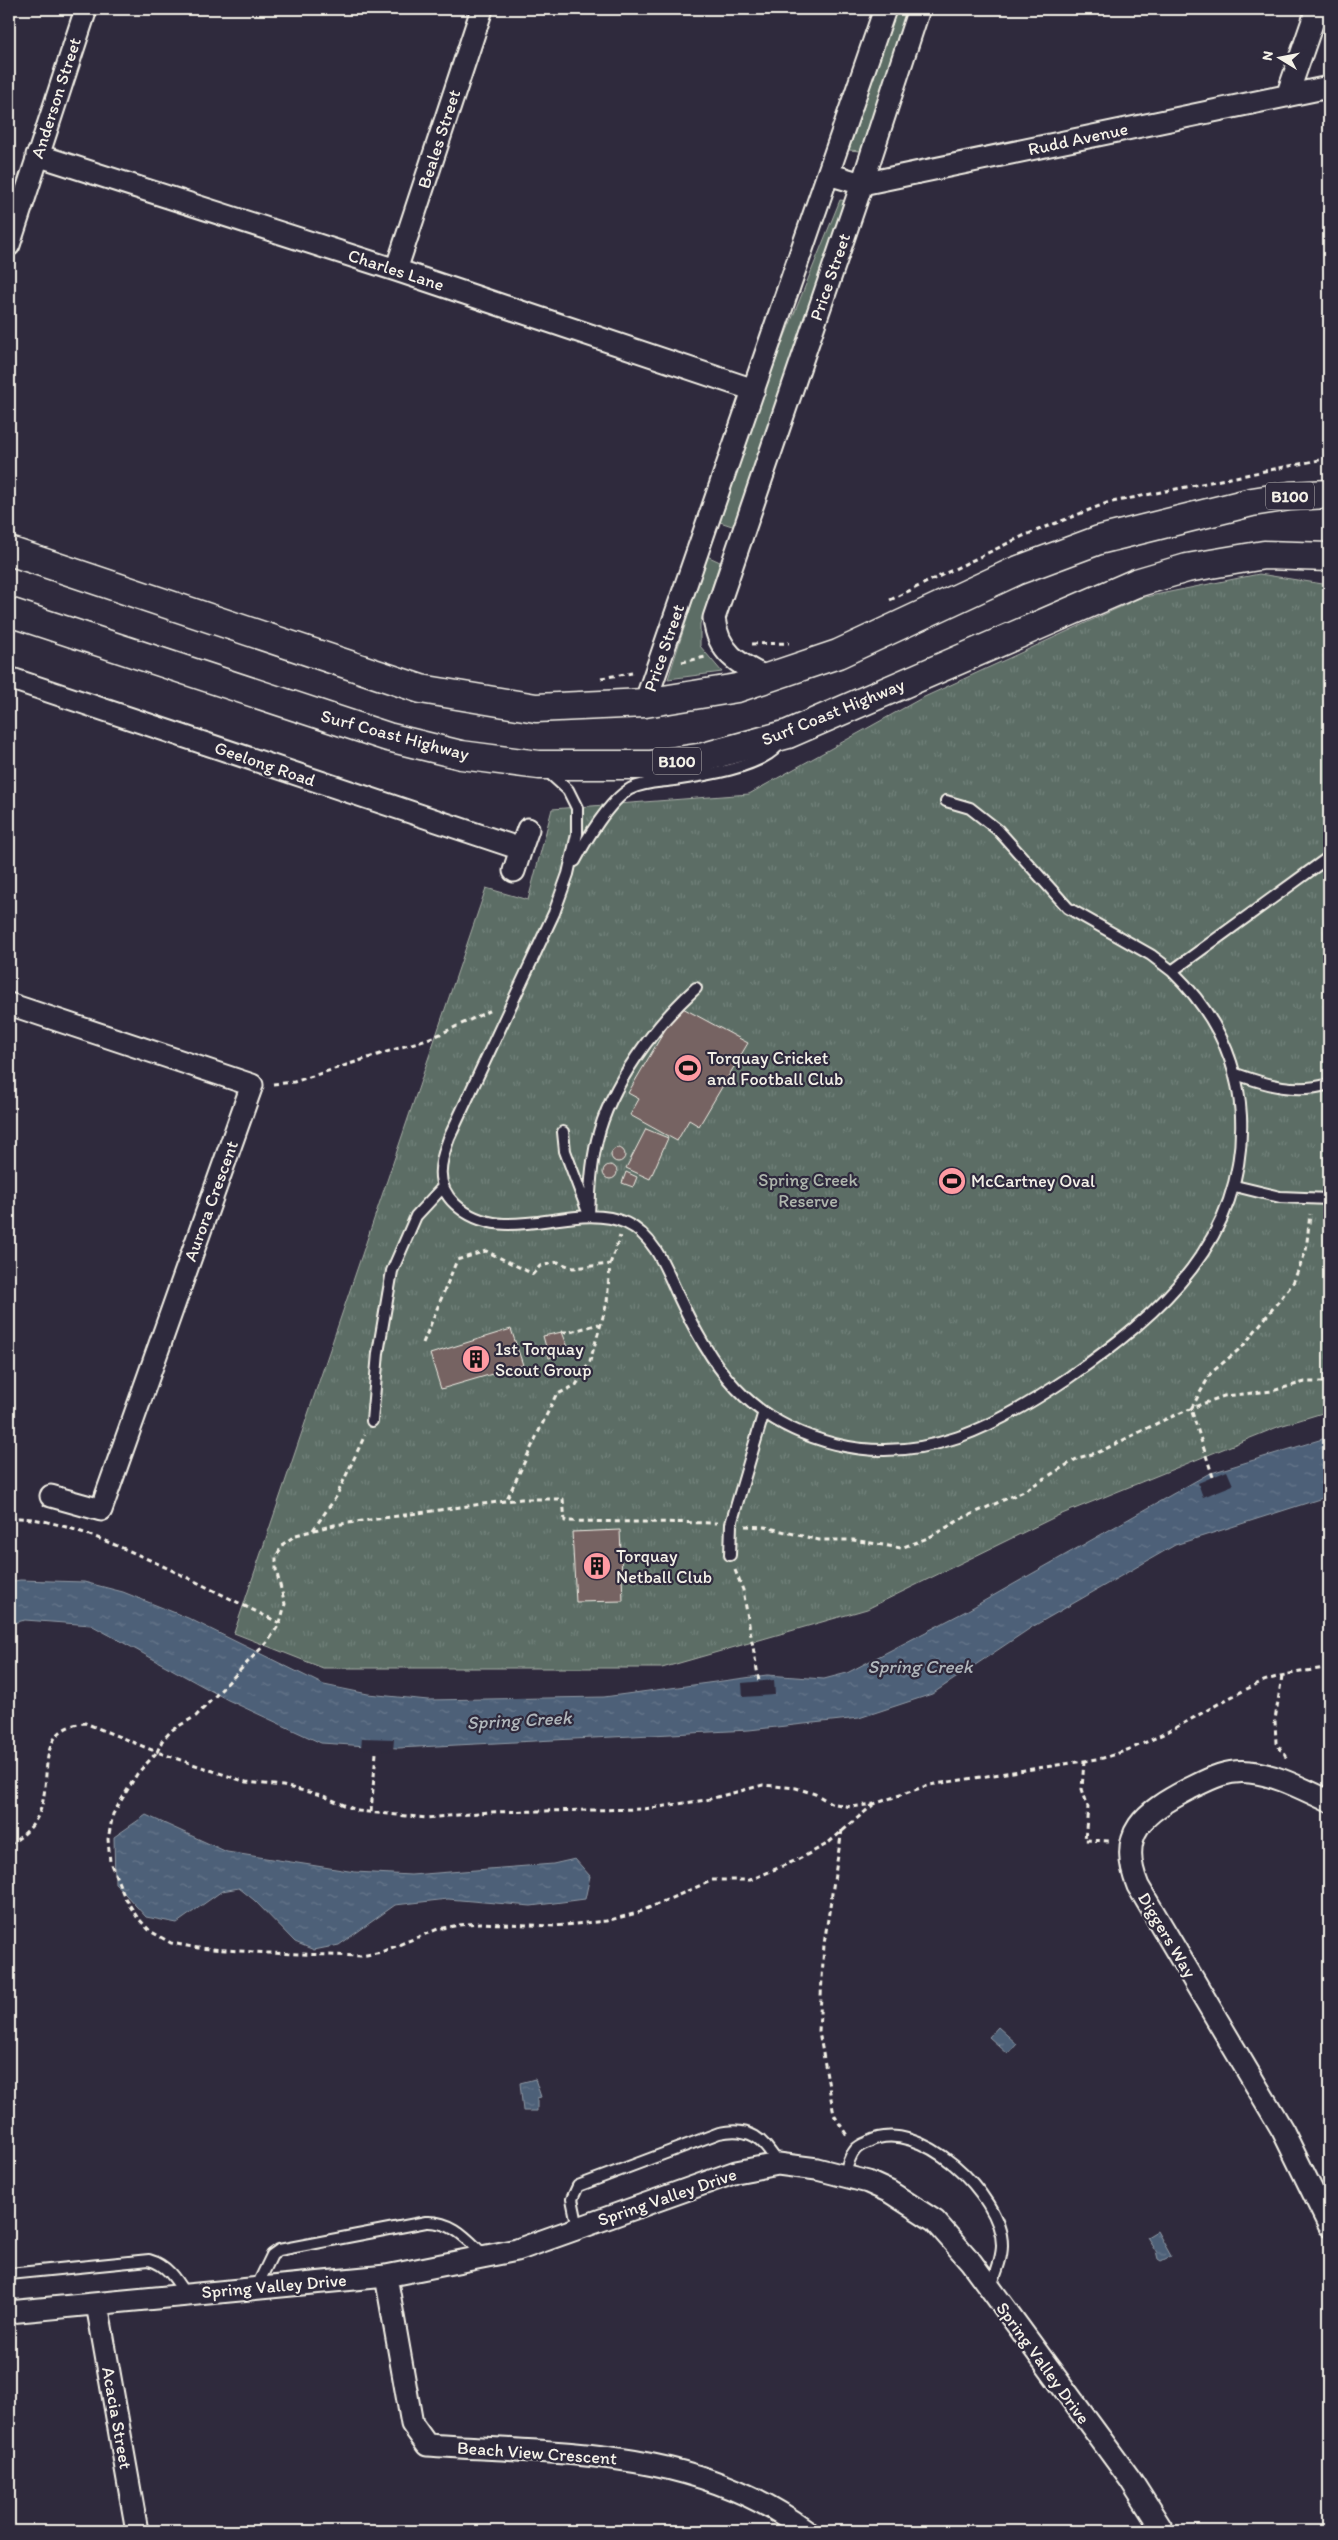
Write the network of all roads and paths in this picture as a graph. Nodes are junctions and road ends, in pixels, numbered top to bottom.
1 (86, 9) edge
2 (482, 9) edge
3 (885, 9) edge
4 (919, 9) edge
5 (1316, 9) edge
6 (1329, 87) edge
7 (1287, 96) junction
8 (37, 155) junction
9 (828, 174) junction
10 (862, 184) junction
11 (9, 245) edge
12 (396, 270) junction
13 (754, 390) junction
14 (1329, 494) edge
15 (702, 537) junction
16 (738, 544) junction
17 (9, 552) edge
18 (1329, 557) edge
19 (9, 612) edge
20 (9, 678) edge
21 (769, 678) junction
22 (645, 702) junction
23 (788, 734) junction
24 (539, 765) junction
25 (946, 801) dead end
26 (528, 829) dead end
27 (521, 849) junction
28 (1329, 857) edge
29 (514, 871) dead end
30 (568, 874) junction
31 (1172, 971) junction
32 (696, 988) dead end
33 (514, 999) junction
34 (9, 1004) edge
35 (1236, 1074) junction
36 (1329, 1084) edge
37 (252, 1085) junction
38 (563, 1132) dead end
39 (1235, 1186) junction
40 (442, 1188) junction
41 (1329, 1200) edge
42 (1310, 1214) dead end
43 (589, 1216) junction
44 (625, 1223) junction
45 (610, 1264) junction
46 (599, 1324) junction
47 (562, 1332) dead end
48 (423, 1343) dead end
49 (1329, 1382) edge
50 (1192, 1408) junction
51 (764, 1415) junction
52 (372, 1421) joint
53 (1213, 1477) dead end
54 (51, 1496) dead end
55 (506, 1501) junction
56 (9, 1519) edge
57 (731, 1524) junction
58 (313, 1531) junction
59 (730, 1555) joint
60 (280, 1623) junction
61 (1329, 1667) edge
62 (1282, 1676) junction
63 (759, 1681) dead end
64 (157, 1752) junction
65 (376, 1753) dead end
66 (1084, 1761) junction
67 (1282, 1780) junction
68 (1329, 1801) edge
69 (874, 1804) junction
70 (372, 1812) junction
71 (842, 1829) junction
72 (1132, 1842) junction
73 (9, 1845) edge
74 (856, 2149) junction
75 (778, 2164) junction
76 (845, 2175) junction
77 (1329, 2225) edge
78 (578, 2228) junction
79 (485, 2256) junction
80 (9, 2274) edge
81 (386, 2276) junction
82 (256, 2288) junction
83 (990, 2290) junction
84 (184, 2294) junction
85 (97, 2304) junction
86 (9, 2312) edge
87 (137, 2531) edge
88 (807, 2531) edge
89 (1163, 2531) edge

1 - 8 street, Anderson Street
2 - 12 street, Beales Street
3 - 9 street, Price Street
4 - 10 street, Price Street
5 - 7 street
6 - 7 street, Rudd Avenue
7 - 10 street, Rudd Avenue
8 - 11 street, Anderson Street
8 - 12 street, Charles Lane
9 - 10 street, Rudd Avenue
9 - 13 street, Price Street
10 - 16 street, Price Street
12 - 13 street, Charles Lane
13 - 15 street, Price Street
14 - 21 main road, B100
15 - 16 street
15 - 22 street, Price Street
16 - 21 street, Price Street
17 - 22 main road, B100
18 - 23 main road, Surf Coast Highway / B100
19 - 24 main road, Surf Coast Highway / B100
20 - 27 street, Geelong Road
21 - 22 main road, B100
23 - 24 main road, Surf Coast Highway / B100
23 - 30 lane
24 - 30 lane
25 - 31 lane
26 - 27 street
27 - 29 street
28 - 31 lane
30 - 33 lane
31 - 35 lane
32 - 43 lane
33 - 37 path
33 - 40 lane
34 - 37 street
35 - 36 lane
35 - 39 lane
37 - 54 street, Aurora Crescent
38 - 43 lane
39 - 41 lane
39 - 51 lane
40 - 43 lane
40 - 52 lane
42 - 50 path
43 - 44 lane
44 - 45 path
44 - 51 lane
45 - 46 path
45 - 48 path
46 - 47 path
46 - 55 path
49 - 50 path
50 - 53 path
50 - 57 path
51 - 57 lane
52 - 58 path
55 - 57 path
55 - 58 path
56 - 60 path
57 - 59 lane
58 - 60 path
59 - 63 path
60 - 64 path
61 - 62 path
62 - 66 path
62 - 67 path
64 - 70 path
64 - 71 path
64 - 73 path
65 - 70 path
66 - 69 path
66 - 72 path
67 - 68 street, Diggers Way
67 - 72 street, Diggers Way
69 - 70 path
69 - 71 path
71 - 74 path
72 - 77 street, Diggers Way
74 - 76 lane
74 - 83 lane
75 - 76 street, Spring Valley Drive
75 - 78 street, Spring Valley Drive
75 - 78 lane
76 - 83 street, Spring Valley Drive
78 - 79 street, Spring Valley Drive
79 - 81 street, Spring Valley Drive
79 - 82 lane
80 - 84 lane
81 - 82 street, Spring Valley Drive
81 - 88 street, Beach View Crescent
82 - 84 street, Spring Valley Drive
83 - 89 street, Spring Valley Drive
84 - 85 street, Spring Valley Drive
85 - 86 street, Spring Valley Drive
85 - 87 street, Acacia Street

